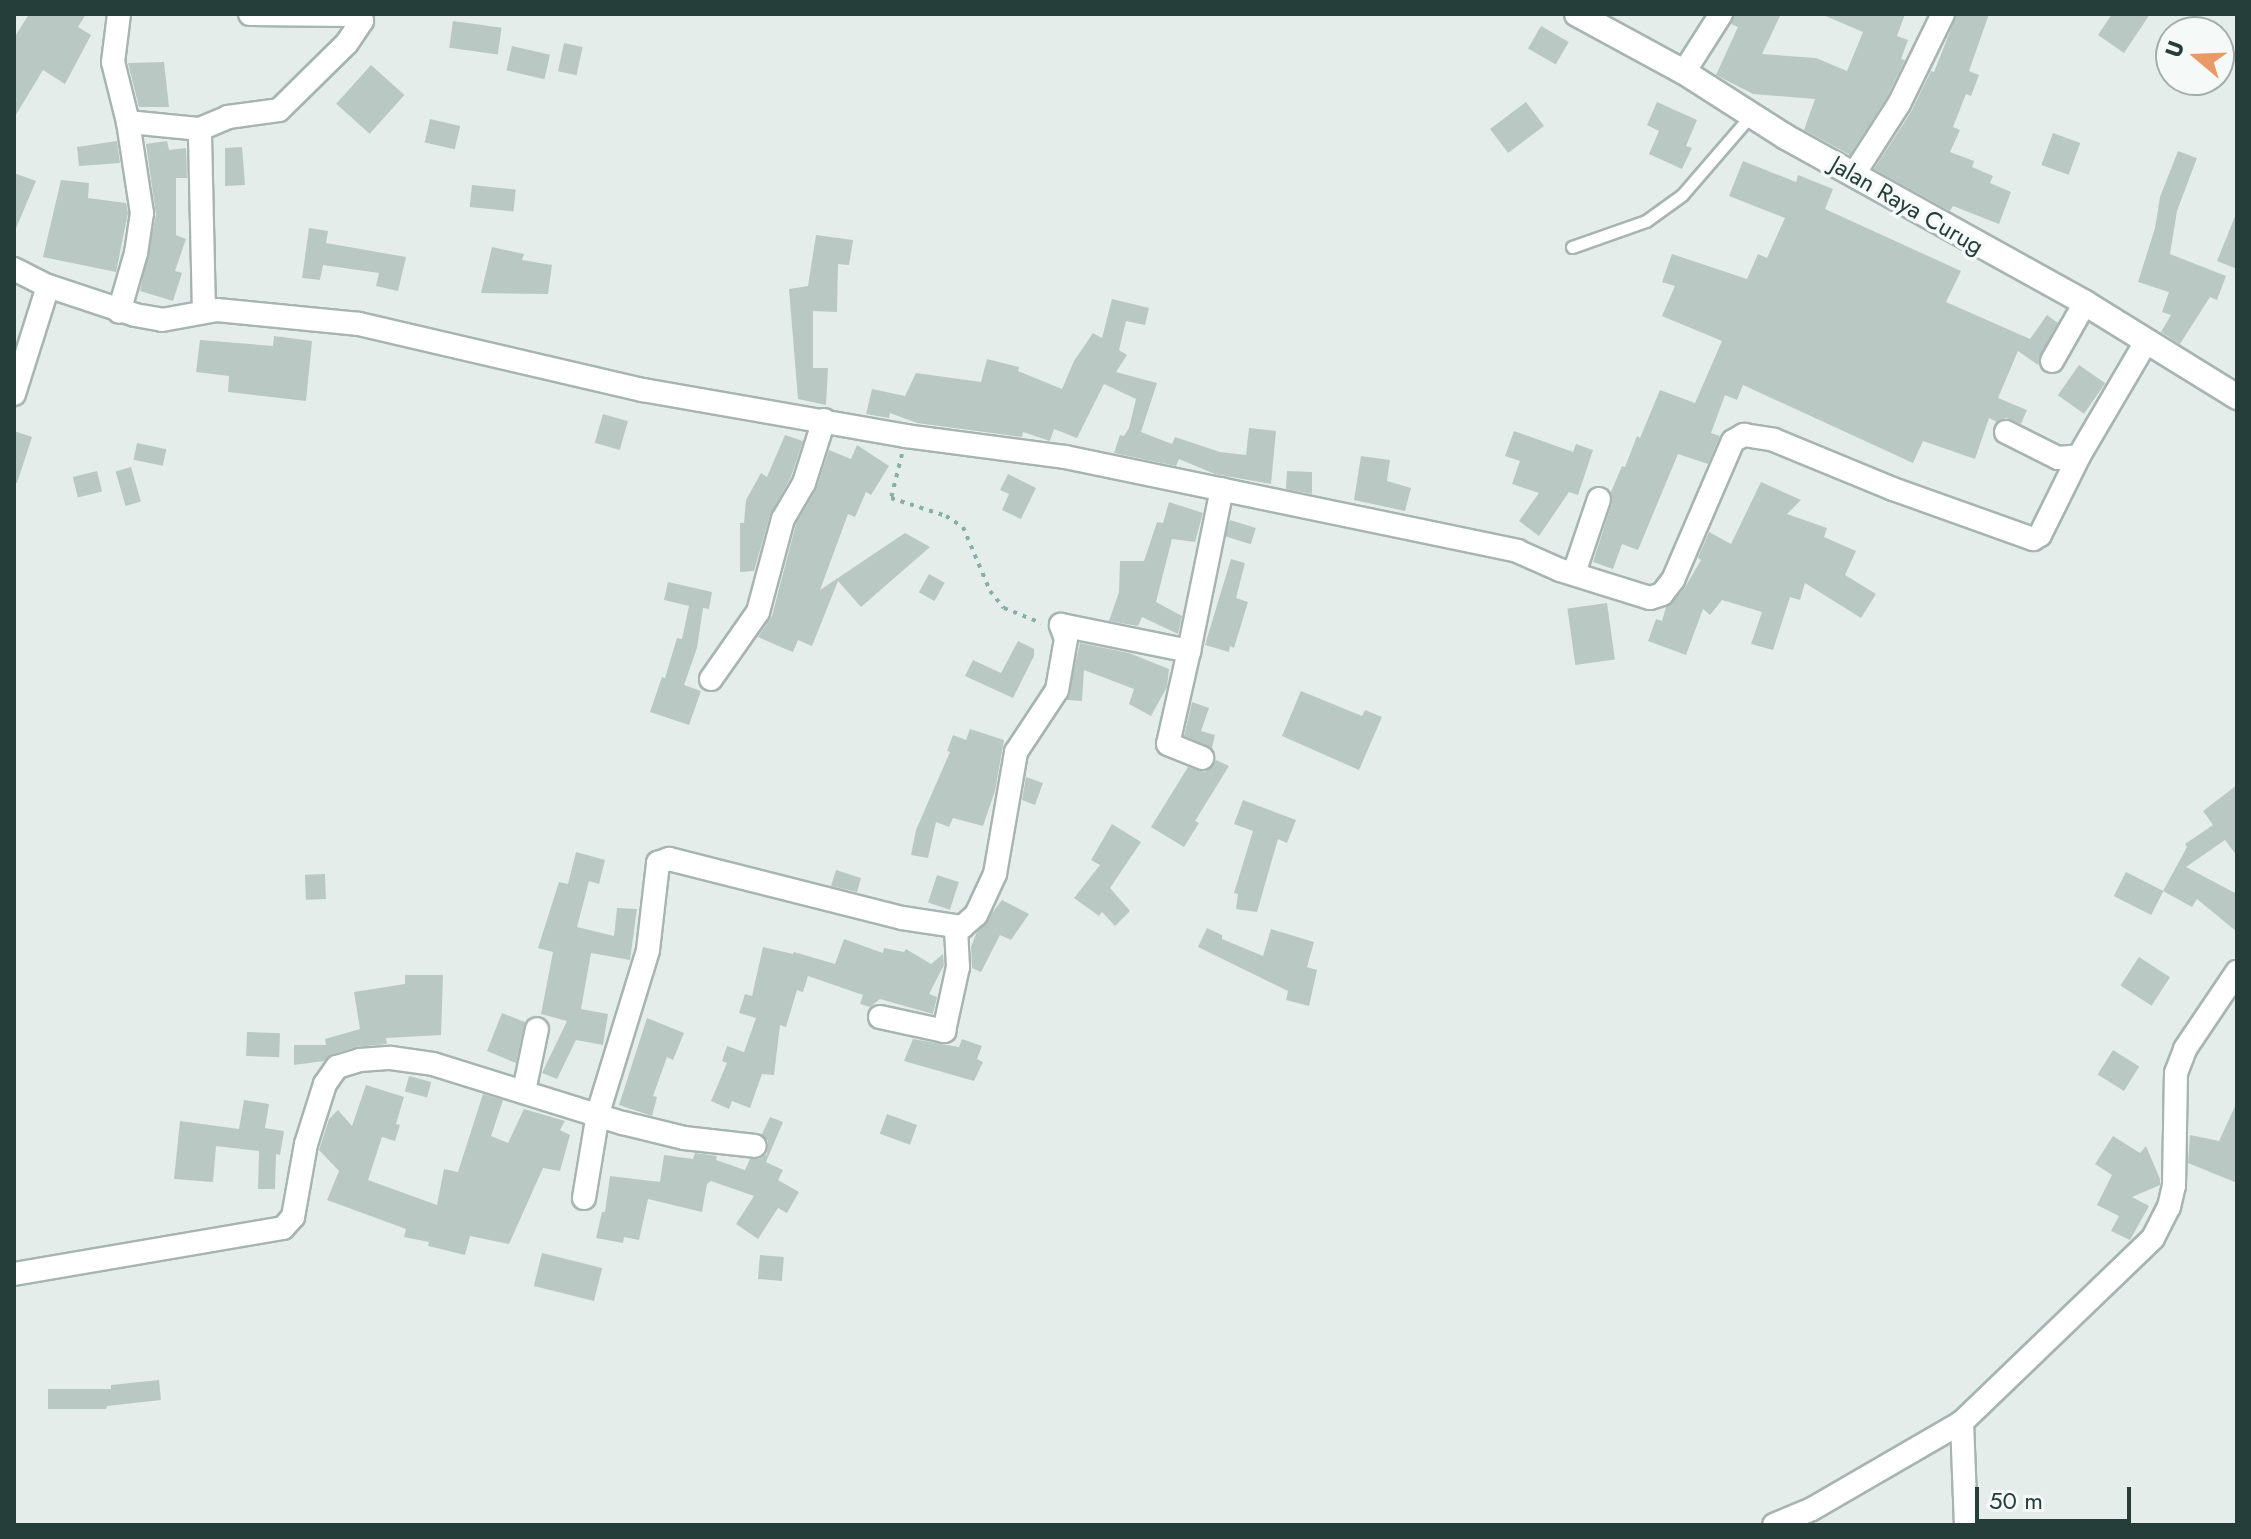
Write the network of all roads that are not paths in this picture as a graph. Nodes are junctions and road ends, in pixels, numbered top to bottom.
1 (119, 14) edge
2 (250, 14) edge
3 (1577, 14) edge
4 (1721, 14) edge
5 (1943, 14) edge
6 (1684, 72) junction
7 (1751, 114) junction
8 (128, 122) junction
9 (200, 129) junction
10 (1854, 174) junction
11 (1572, 247) dead end
12 (14, 269) edge
13 (48, 286) junction
14 (2085, 303) junction
15 (119, 312) junction
16 (204, 312) junction
17 (2146, 342) junction
18 (2052, 361) dead end
19 (14, 394) edge
20 (2237, 397) edge
21 (824, 420) junction
22 (2006, 432) dead end
23 (2079, 456) junction
24 (1222, 489) junction
25 (1599, 499) dead end
26 (1574, 573) junction
27 (1189, 651) junction
28 (711, 679) dead end
29 (1202, 758) dead end
30 (956, 928) junction
31 (2237, 972) edge
32 (880, 1017) dead end
33 (537, 1029) dead end
34 (524, 1091) junction
35 (598, 1113) junction
36 (755, 1146) dead end
37 (584, 1198) dead end
38 (14, 1274) edge
39 (1962, 1422) junction
40 (1774, 1525) edge
41 (1966, 1525) edge

1 - 8 street
2 - 9 street
3 - 6 street, Jalan Raya Curug
4 - 6 street
5 - 10 street
6 - 7 street, Jalan Raya Curug
7 - 10 street, Jalan Raya Curug
7 - 11 lane
8 - 9 street
8 - 15 street
9 - 16 street
10 - 14 street, Jalan Raya Curug
12 - 13 street
13 - 15 street
13 - 19 street
14 - 17 street, Jalan Raya Curug
14 - 18 street
15 - 16 street
16 - 21 street
17 - 20 street, Jalan Raya Curug
17 - 23 street
21 - 24 street
21 - 28 street
22 - 23 street
23 - 26 street
24 - 26 street
24 - 27 street
25 - 26 street
27 - 29 street
27 - 30 street
30 - 32 street
30 - 35 street
31 - 39 street
33 - 34 street
34 - 35 street
34 - 38 street
35 - 36 street
35 - 37 street
39 - 40 street
39 - 41 street

